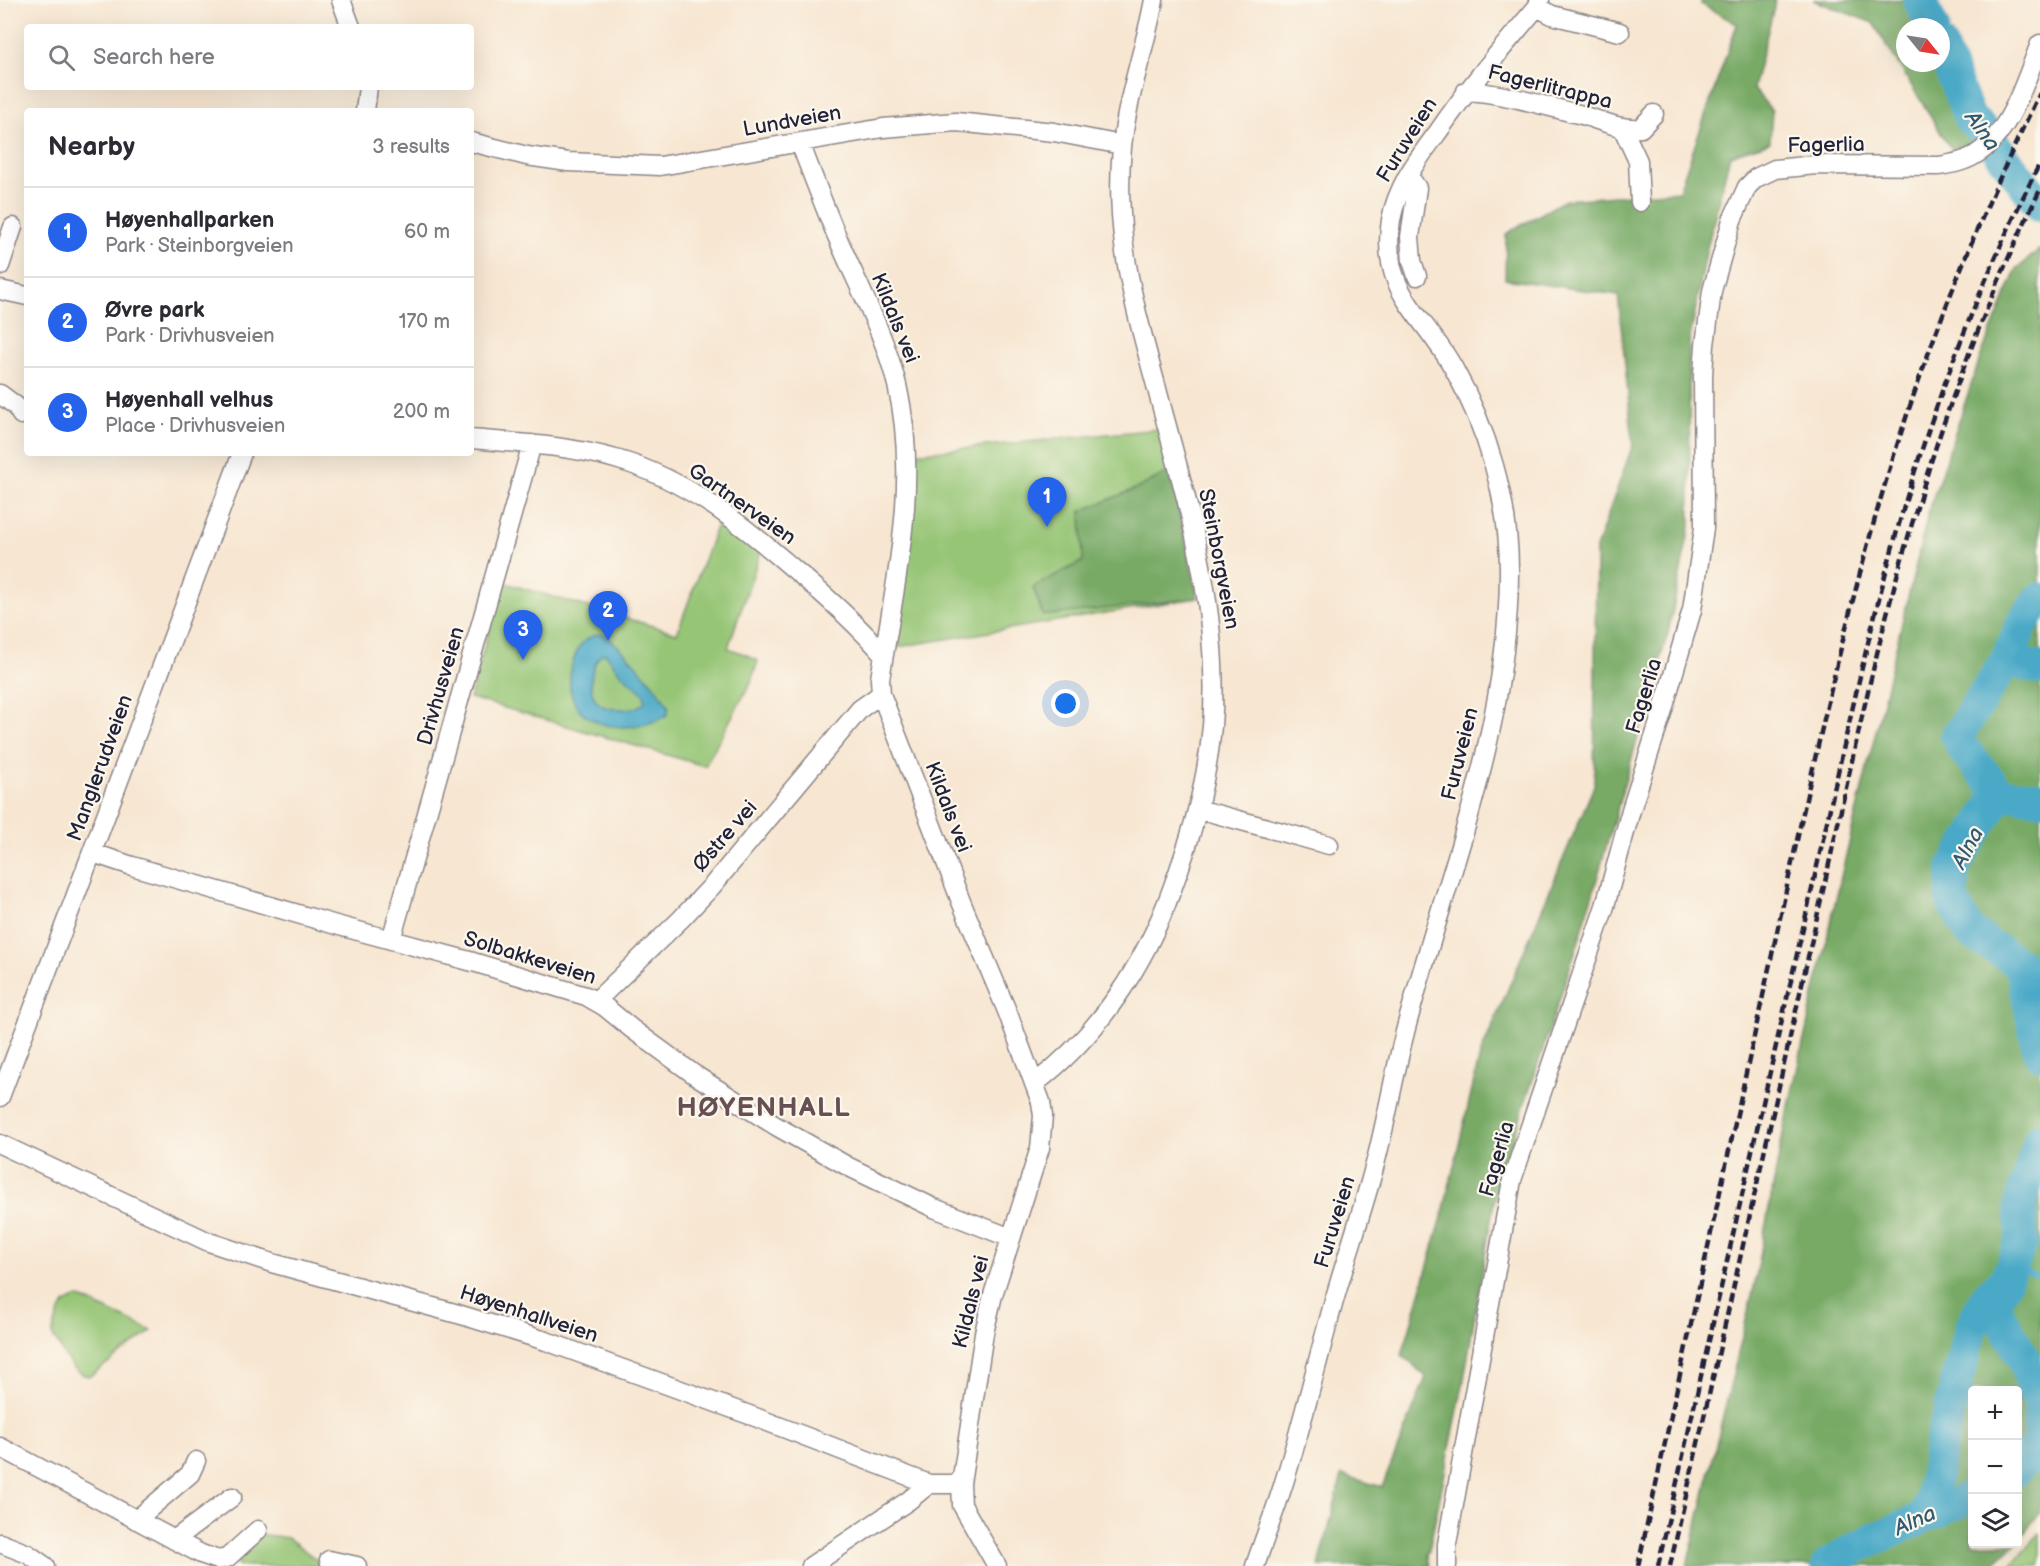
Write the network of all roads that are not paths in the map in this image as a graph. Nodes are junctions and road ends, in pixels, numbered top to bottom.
1 (341, 0) edge
2 (1154, 0) edge
3 (1538, 4) edge
4 (350, 24) edge
5 (1620, 32) dead end
6 (2040, 44) edge
7 (1466, 91) junction
8 (1654, 114) dead end
9 (1623, 129) junction
10 (474, 143) edge
11 (800, 143) junction
12 (1122, 145) junction
13 (1407, 177) junction
14 (1640, 202) dead end
15 (13, 227) dead end
16 (0, 266) edge
17 (1417, 276) dead end
18 (0, 291) edge
19 (24, 295) edge
20 (0, 394) edge
21 (21, 415) dead end
22 (474, 439) edge
23 (532, 444) junction
24 (241, 456) edge
25 (884, 655) junction
26 (881, 694) junction
27 (1198, 809) junction
28 (1329, 844) dead end
29 (93, 853) junction
30 (391, 940) junction
31 (596, 1001) junction
32 (1034, 1084) junction
33 (0, 1097) edge
34 (0, 1144) edge
35 (1011, 1238) junction
36 (0, 1447) edge
37 (196, 1461) dead end
38 (929, 1484) junction
39 (961, 1484) junction
40 (232, 1497) dead end
41 (136, 1520) junction
42 (258, 1530) dead end
43 (174, 1540) junction
44 (0, 1543) edge
45 (329, 1560) dead end
46 (45, 1566) edge
47 (357, 1566) edge
48 (811, 1566) edge
49 (997, 1566) edge
50 (1255, 1566) edge
51 (1447, 1566) edge

1 - 4 street
2 - 12 street, Steinborgveien
3 - 5 street
3 - 7 street, Furuveien
6 - 51 street, Fagerlia
7 - 9 street, Fagerlitrappa
7 - 13 street, Furuveien
8 - 9 street, Fagerlitrappa
9 - 14 street, Fagerlitrappa
10 - 11 street, Lundveien
11 - 12 street, Lundveien
11 - 25 street, Kildals vei
12 - 27 street, Steinborgveien
13 - 17 street
13 - 50 street, Furuveien
15 - 16 street
18 - 19 street
20 - 21 street
22 - 23 street, Gartnerveien
23 - 25 street, Gartnerveien
23 - 30 street, Drivhusveien
24 - 29 street, Manglerudveien
25 - 26 street, Kildals vei
26 - 31 street, Østre vei
26 - 32 street, Kildals vei
27 - 28 street
27 - 32 street, Steinborgveien
29 - 30 street, Solbakkeveien
29 - 33 street, Manglerudveien
30 - 31 street, Solbakkeveien
31 - 35 street, Solbakkeveien
32 - 35 street, Kildals vei
34 - 38 street, Høyenhallveien
35 - 39 street, Kildals vei
36 - 41 street
37 - 41 street
38 - 39 street, Høyenhallveien
38 - 48 street
39 - 49 street
40 - 43 street
41 - 43 street
42 - 43 street
44 - 46 street
45 - 47 street

